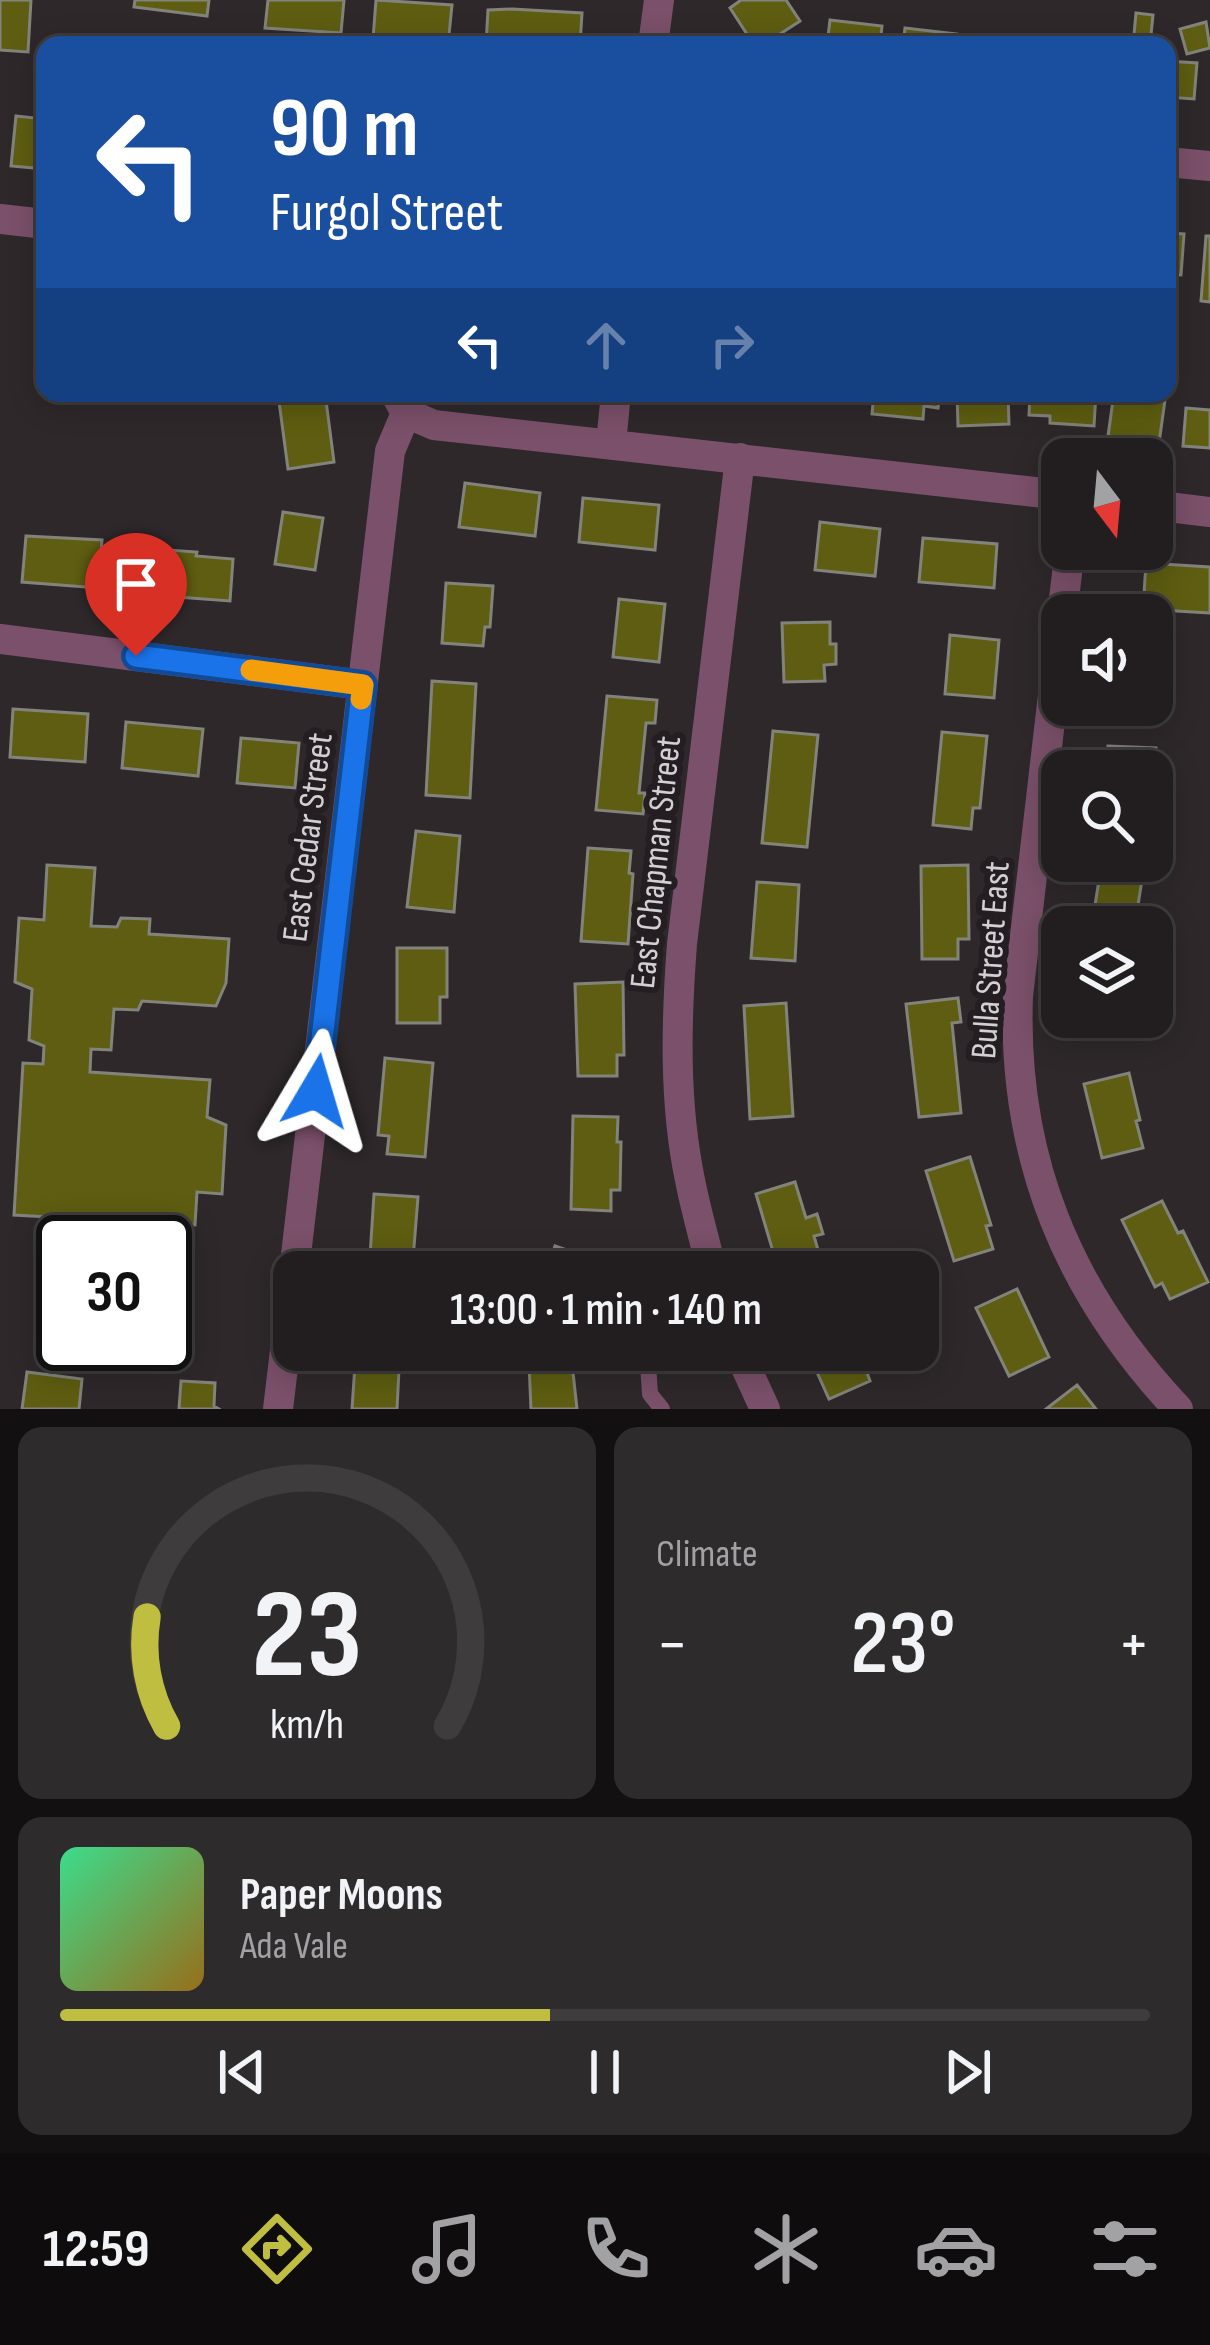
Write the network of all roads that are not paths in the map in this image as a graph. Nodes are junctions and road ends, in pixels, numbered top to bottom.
1 (659, 0) edge
2 (654, 36) edge
3 (1176, 163) edge
4 (1210, 166) edge
5 (0, 220) edge
6 (36, 223) edge
7 (615, 402) edge
8 (400, 403) edge
9 (610, 443) junction
10 (740, 458) junction
11 (1041, 493) edge
12 (1173, 508) edge
13 (1210, 512) edge
14 (0, 639) edge
15 (363, 685) junction
16 (1049, 726) edge
17 (297, 1251) edge
18 (707, 1251) edge
19 (283, 1371) edge
20 (648, 1371) edge
21 (748, 1371) edge
22 (278, 1409) edge
23 (662, 1409) edge
24 (765, 1409) edge
25 (1178, 1409) edge

1 - 2 street
3 - 4 street
5 - 6 street
7 - 9 street
8 - 9 street
8 - 15 street, East Cedar Street
9 - 10 street
10 - 11 street
10 - 18 street, East Chapman Street
12 - 13 street
14 - 15 street
15 - 17 street, East Cedar Street
16 - 25 street, Bulla Street East
19 - 22 street, East Cedar Street
20 - 23 lane
21 - 24 street

